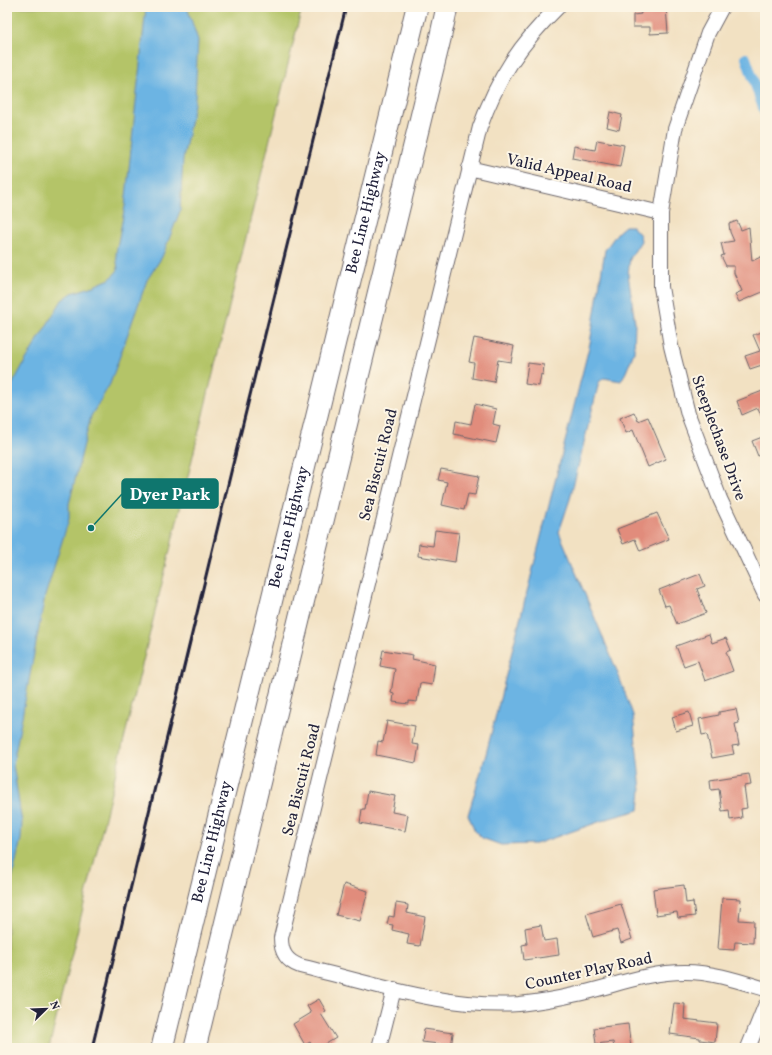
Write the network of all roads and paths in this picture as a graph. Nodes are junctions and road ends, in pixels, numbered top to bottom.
1 (417, 7) edge
2 (447, 7) edge
3 (558, 7) edge
4 (722, 7) edge
5 (469, 168) junction
6 (661, 213) junction
7 (765, 595) edge
8 (283, 952) joint
9 (394, 989) junction
10 (765, 989) edge
11 (765, 1006) edge
12 (162, 1048) edge
13 (195, 1048) edge
14 (380, 1048) edge
15 (748, 1048) edge

1 - 12 highway, Bee Line Highway
2 - 13 highway, Bee Line Highway
3 - 5 street, Sea Biscuit Road
4 - 6 street, Steeplechase Drive
5 - 6 street, Valid Appeal Road
5 - 8 street, Sea Biscuit Road
6 - 7 street, Steeplechase Drive
8 - 9 street, Counter Play Road
9 - 10 street, Counter Play Road
9 - 14 street
11 - 15 street

